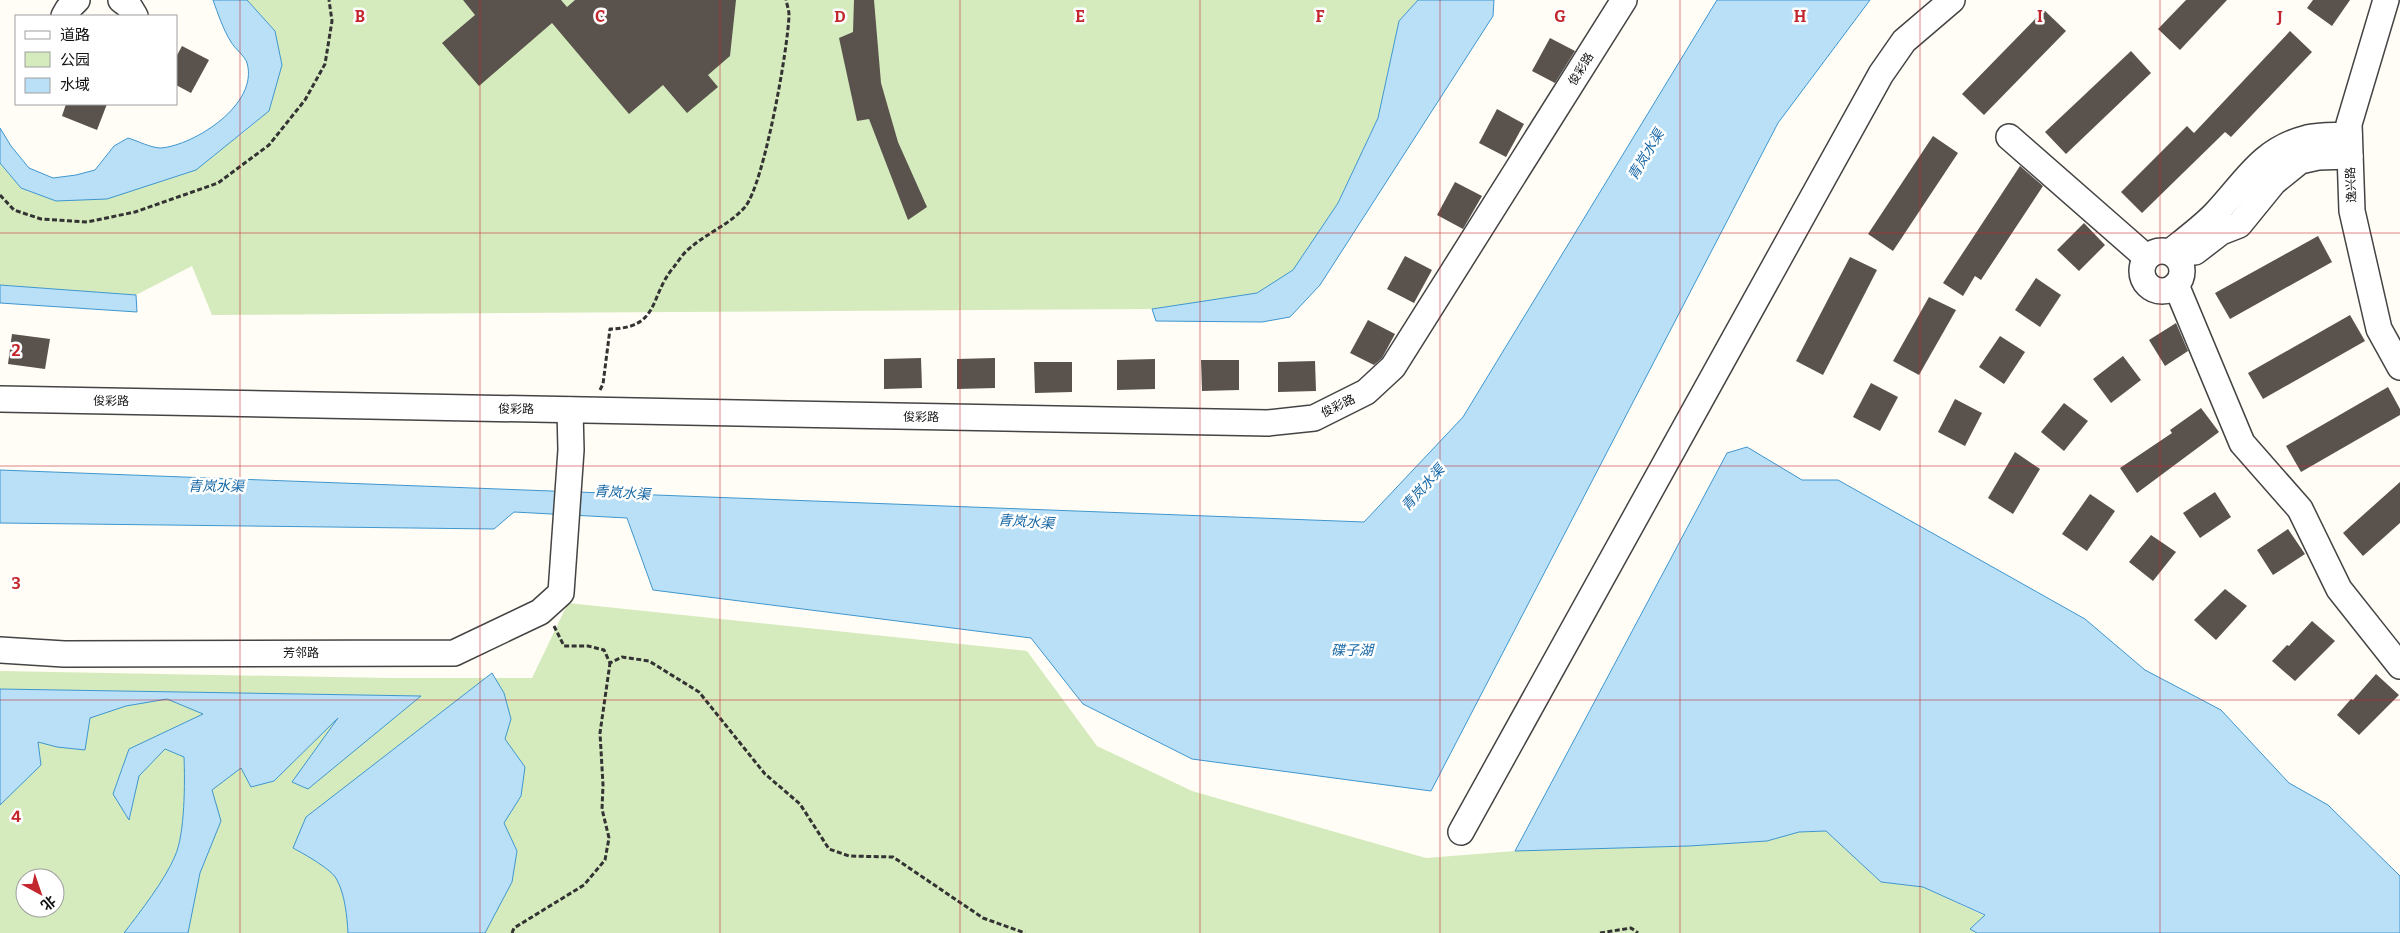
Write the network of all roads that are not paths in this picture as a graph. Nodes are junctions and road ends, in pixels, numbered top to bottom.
1 (77, 0) edge
2 (121, 0) edge
3 (1624, 0) edge
4 (1952, 0) edge
5 (2386, 0) edge
6 (65, 15) edge
7 (134, 15) edge
8 (2009, 137) dead end
9 (2350, 145) junction
10 (2175, 257) junction
11 (2146, 258) junction
12 (2176, 286) junction
13 (2400, 367) edge
14 (0, 399) edge
15 (580, 410) junction
16 (0, 650) edge
17 (2400, 666) edge
18 (1461, 832) dead end

1 - 6 street
2 - 7 street
3 - 15 street, 俊彩路
4 - 18 street
5 - 9 street, 逸兴路
8 - 11 street
9 - 10 street
9 - 13 street, 逸兴路
10 - 11 street
10 - 12 street
11 - 12 street
12 - 17 street
14 - 15 street, 俊彩路
15 - 16 street, 芳邻路

